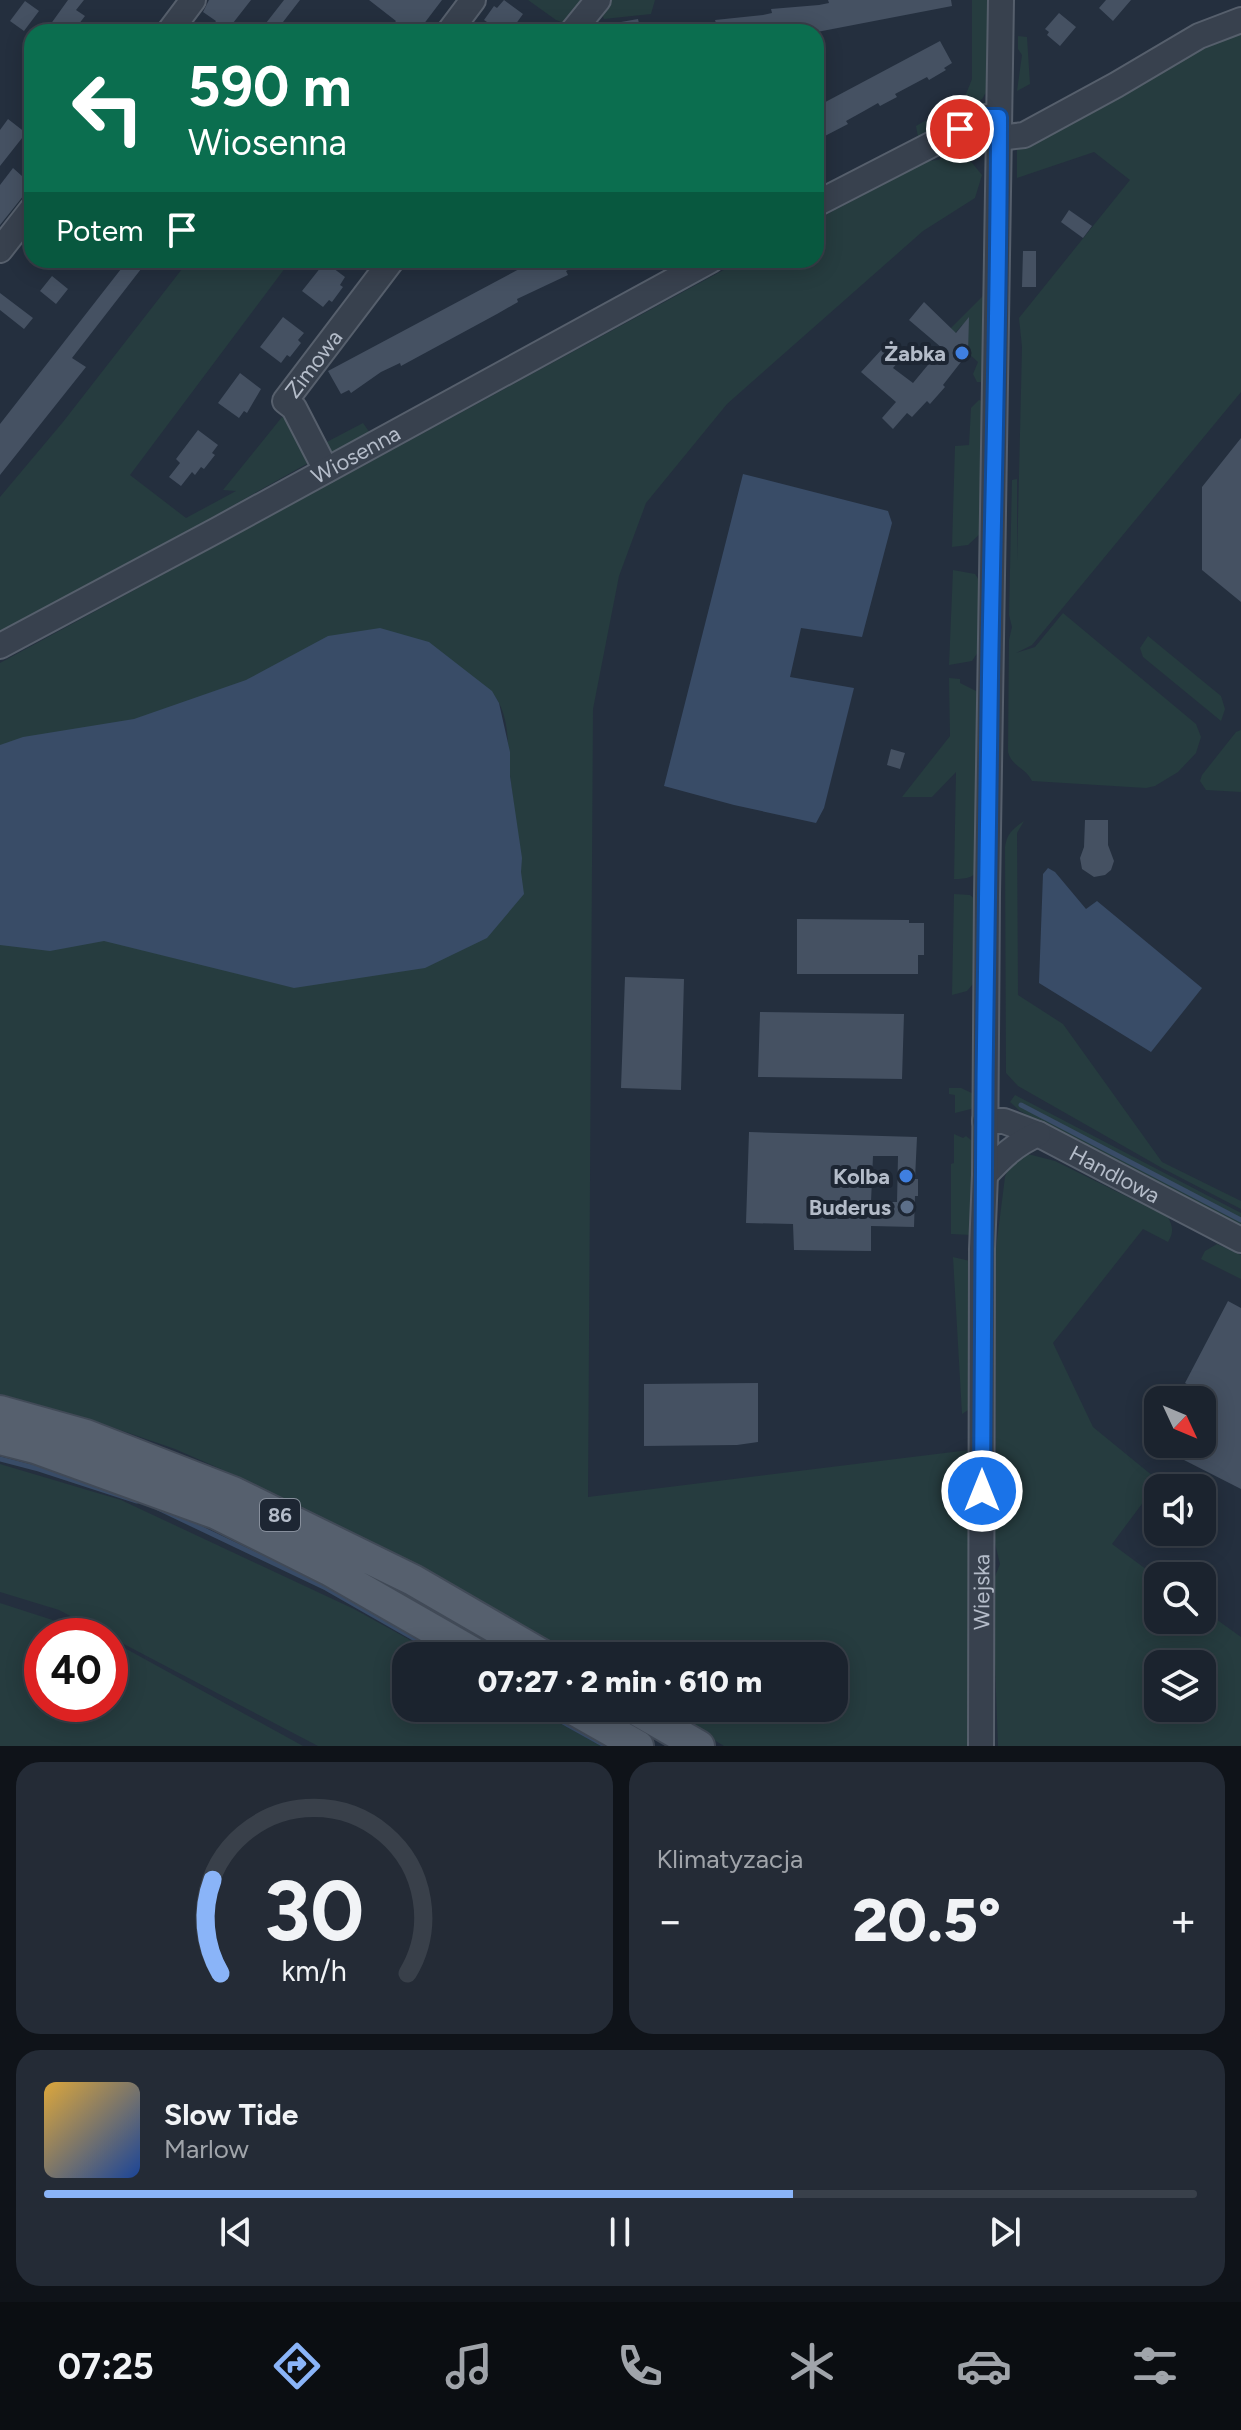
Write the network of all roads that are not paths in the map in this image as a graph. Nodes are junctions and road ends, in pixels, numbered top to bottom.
1 (193, 0) edge
2 (473, 0) edge
3 (598, 0) edge
4 (1001, 0) edge
5 (1241, 20) edge
6 (175, 24) edge
7 (455, 24) edge
8 (578, 24) edge
9 (999, 128) junction
10 (824, 200) edge
11 (24, 219) edge
12 (0, 250) edge
13 (386, 268) edge
14 (696, 268) edge
15 (326, 470) junction
16 (0, 646) edge
17 (985, 1121) junction
18 (1038, 1134) junction
19 (985, 1175) junction
20 (1241, 1240) edge
21 (0, 1411) edge
22 (0, 1439) edge
23 (455, 1642) edge
24 (520, 1642) edge
25 (596, 1722) edge
26 (657, 1722) edge
27 (638, 1746) edge
28 (699, 1746) edge
29 (981, 1746) edge

1 - 6 street
2 - 7 street
3 - 8 street
4 - 9 street, Wiejska
5 - 9 street
9 - 10 street
9 - 17 street, Wiejska
11 - 12 street
13 - 15 street, Zimowa
14 - 15 street, Wiosenna
15 - 16 street, Wiosenna
17 - 18 street, Handlowa
17 - 19 street, Wiejska
18 - 19 street
18 - 20 street, Handlowa
19 - 29 street, Wiejska
21 - 24 main road, 86
22 - 23 main road, 86
25 - 27 main road
26 - 28 main road

